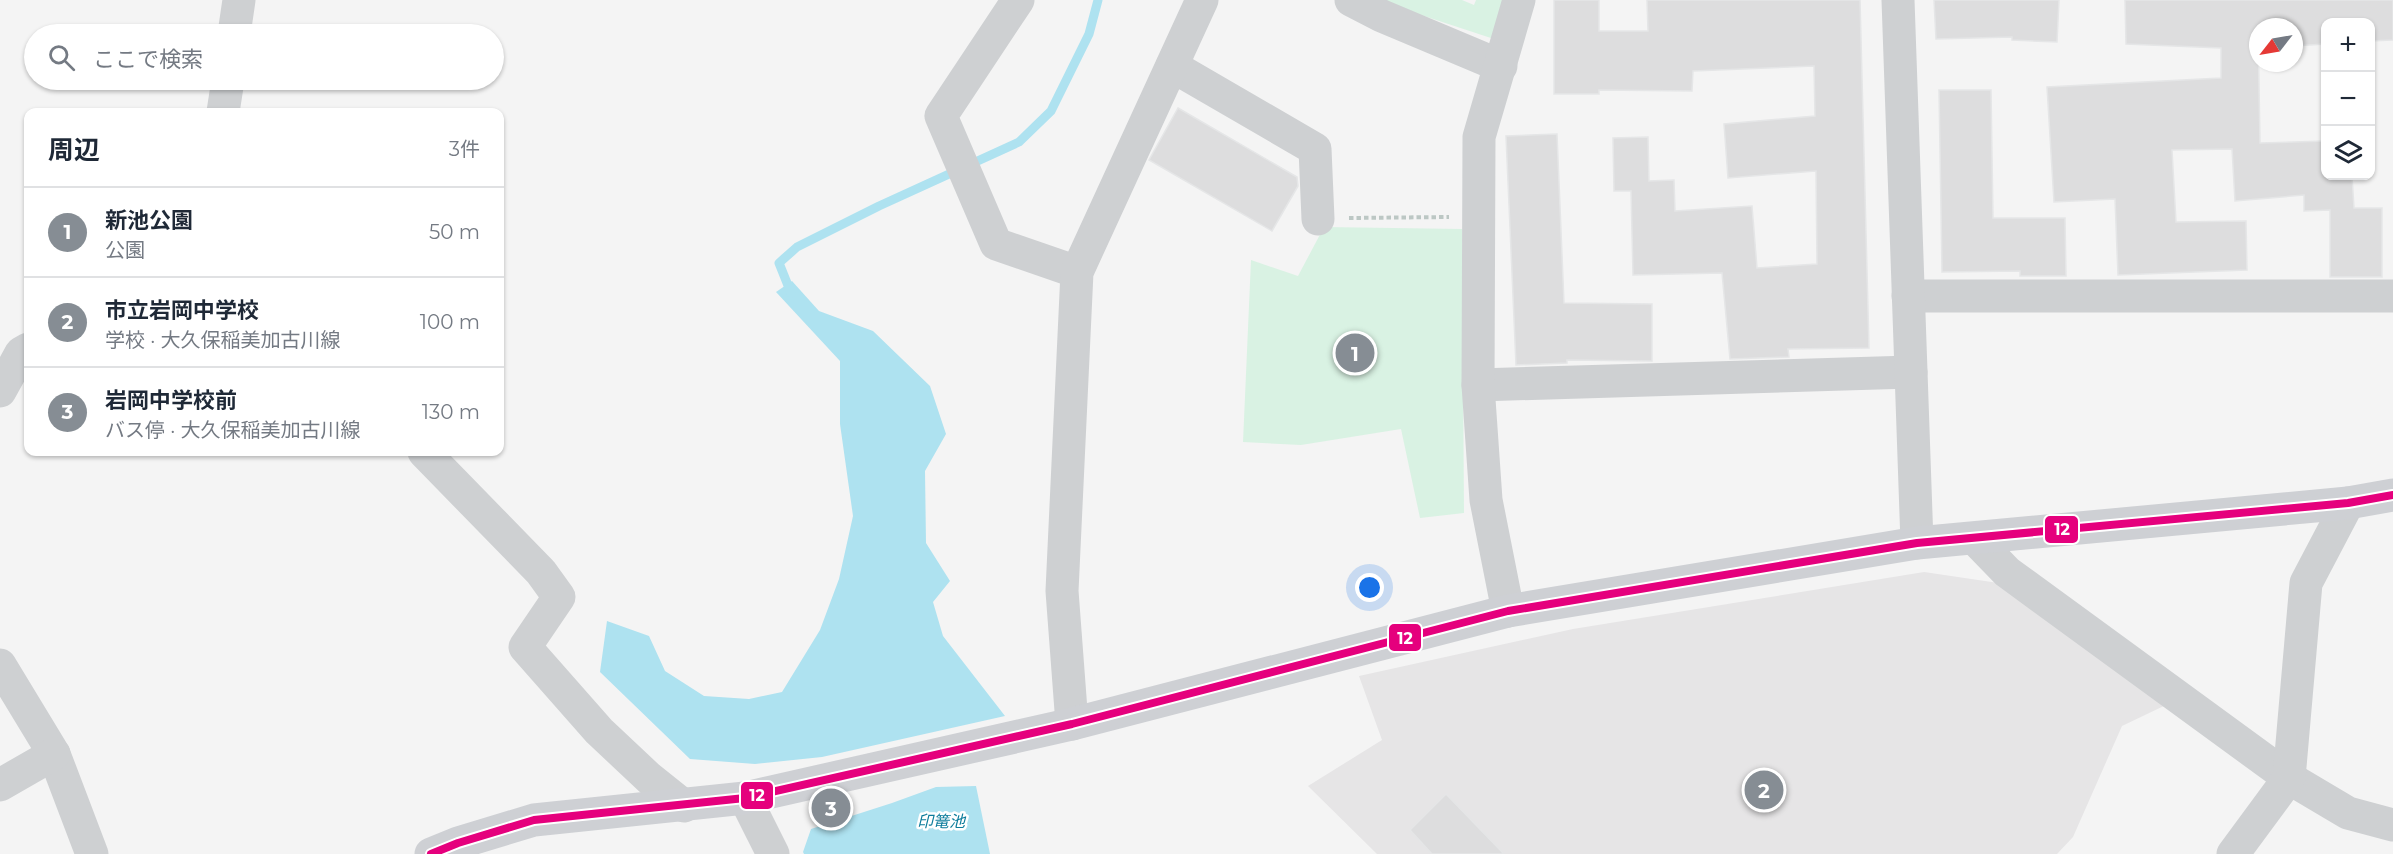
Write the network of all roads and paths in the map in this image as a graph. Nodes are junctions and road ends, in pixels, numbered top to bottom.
1 (239, 0) edge
2 (1018, 0) edge
3 (1202, 0) edge
4 (1351, 0) edge
5 (1519, 0) edge
6 (1898, 0) edge
7 (235, 24) edge
8 (1172, 66) junction
9 (1501, 66) junction
10 (226, 90) edge
11 (224, 108) edge
12 (1480, 216) junction
13 (1318, 219) joint
14 (1077, 272) junction
15 (1908, 296) junction
16 (2393, 297) edge
17 (24, 351) edge
18 (1911, 372) junction
19 (1478, 385) junction
20 (0, 391) edge
21 (428, 456) edge
22 (2393, 495) edge
23 (2348, 503) junction
24 (1975, 539) junction
25 (1917, 543) junction
26 (1508, 611) junction
27 (0, 664) edge
28 (1072, 724) junction
29 (54, 754) junction
30 (2289, 778) junction
31 (0, 785) edge
32 (745, 798) junction
33 (684, 806) junction
34 (2393, 825) edge
35 (92, 854) edge
36 (431, 854) edge
37 (773, 854) edge
38 (2233, 854) edge

1 - 7 street
2 - 14 street
3 - 8 street
4 - 9 street
5 - 9 street
6 - 15 street
8 - 13 street
8 - 14 street
9 - 12 street
10 - 11 street
12 - 13 path
12 - 19 street
14 - 28 street
15 - 16 street
15 - 18 street
17 - 20 street
18 - 19 street
18 - 25 street
19 - 26 street
21 - 33 street
22 - 23 main road
23 - 24 main road
23 - 30 street
24 - 25 main road
24 - 30 street
25 - 26 main road
26 - 28 main road
27 - 29 street
28 - 32 main road
29 - 31 street
29 - 35 street
30 - 34 street
30 - 38 street
32 - 33 main road
32 - 37 street
33 - 36 main road

